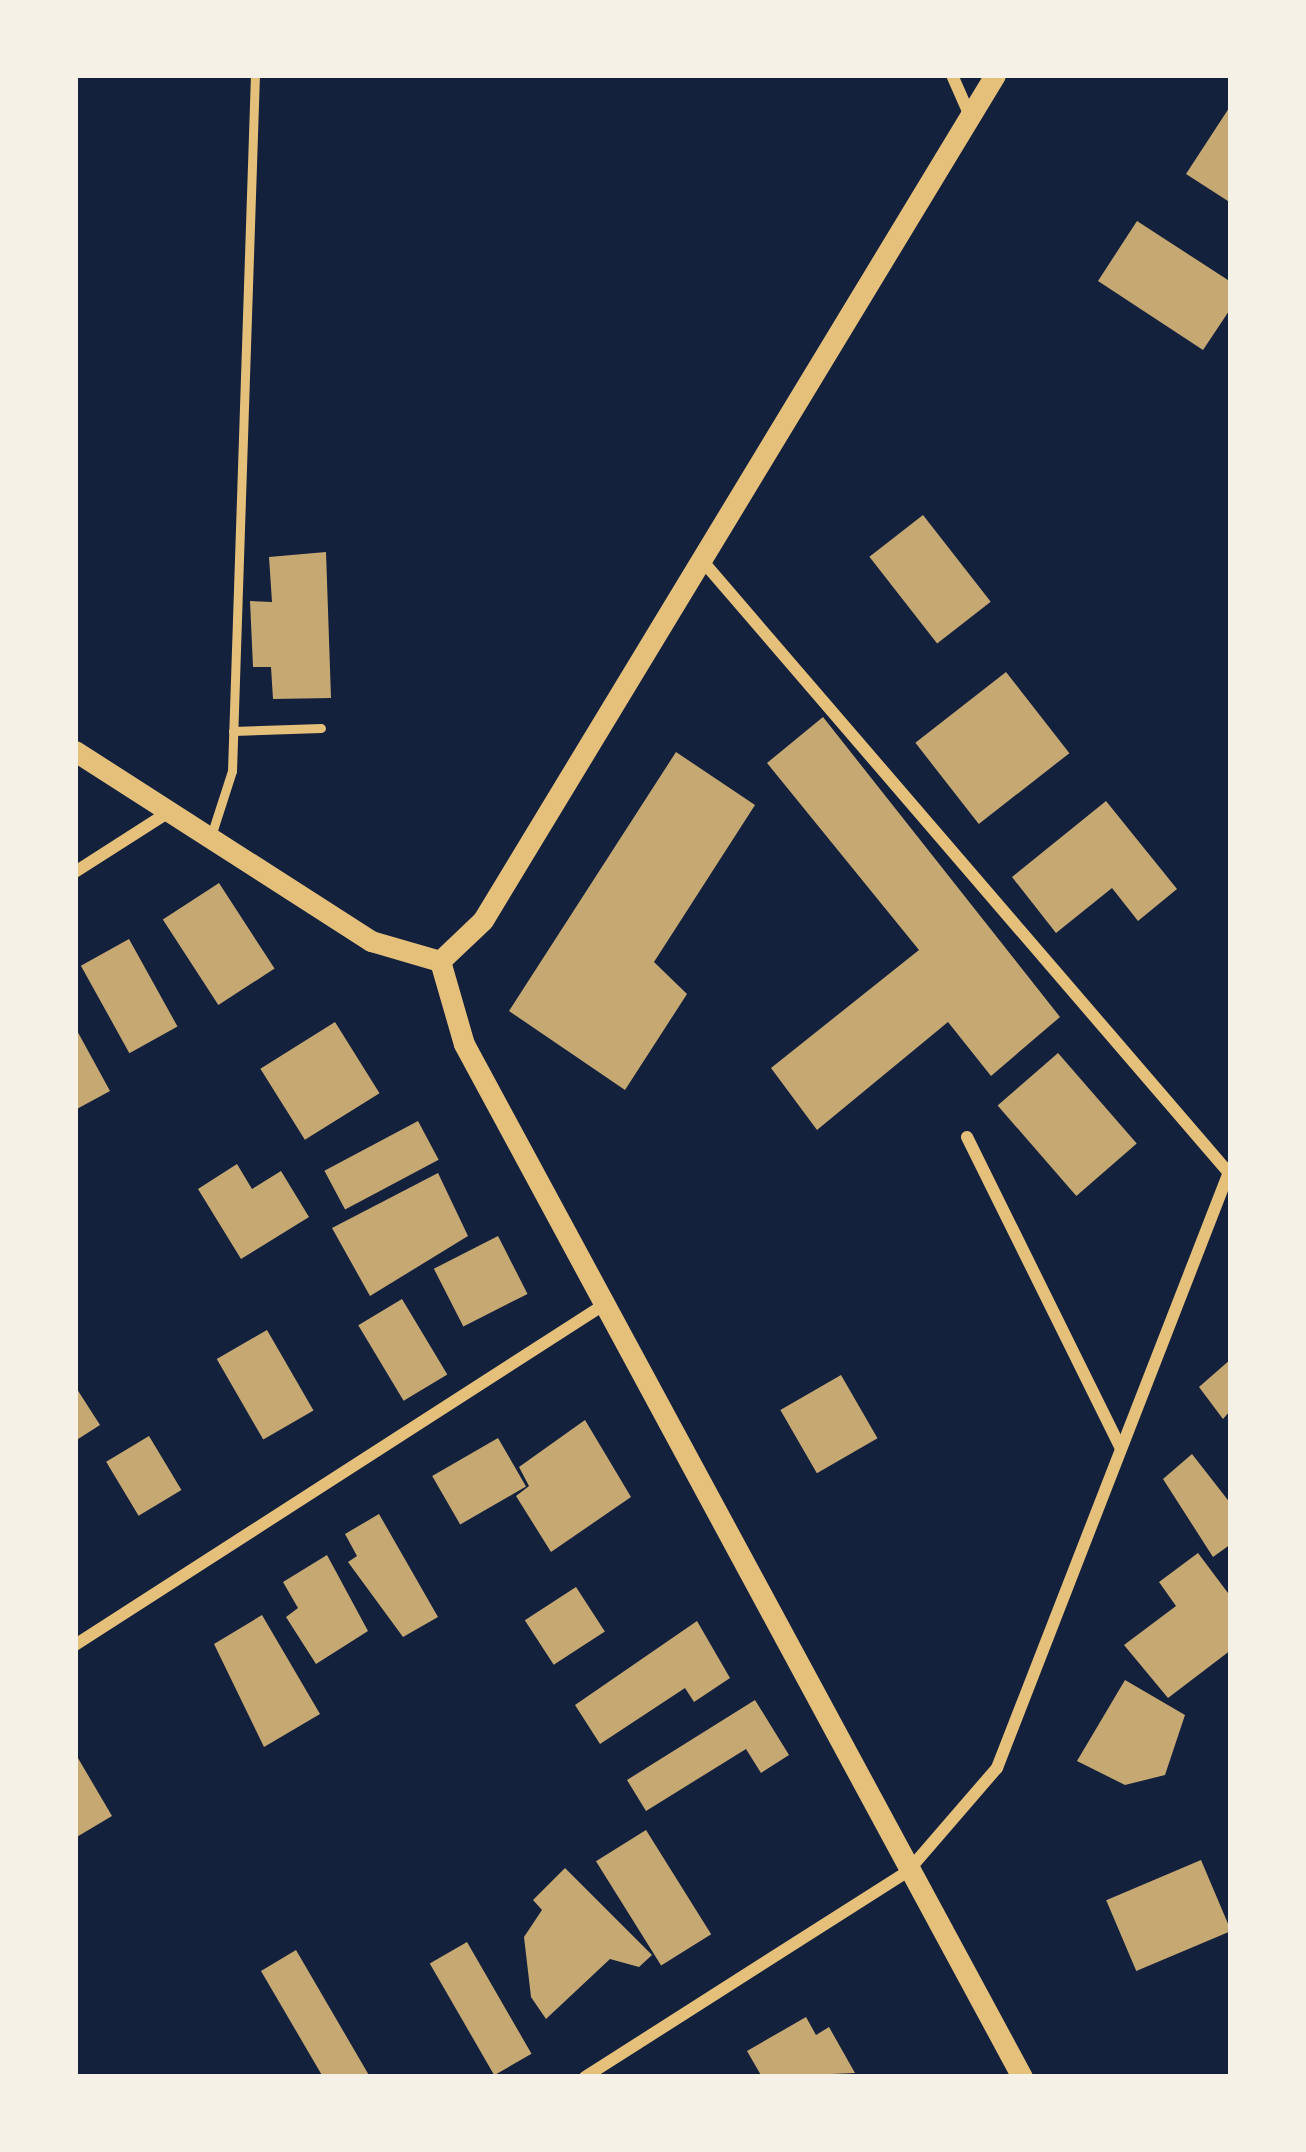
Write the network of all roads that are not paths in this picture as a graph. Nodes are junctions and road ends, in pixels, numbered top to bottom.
1 (255, 75) edge
2 (952, 75) edge
3 (995, 75) edge
4 (970, 116) junction
5 (700, 558) junction
6 (321, 728) dead end
7 (233, 731) junction
8 (75, 751) edge
9 (164, 815) junction
10 (208, 843) junction
11 (75, 872) edge
12 (440, 961) junction
13 (968, 1137) dead end
14 (1230, 1170) edge
15 (608, 1302) junction
16 (1121, 1448) junction
17 (75, 1646) edge
18 (908, 1871) junction
19 (585, 2077) edge
20 (1022, 2077) edge

1 - 7 lane
2 - 4 street
3 - 4 street
4 - 5 street
5 - 12 street
5 - 14 street
6 - 7 lane
7 - 10 lane
8 - 9 street
9 - 10 street
9 - 11 street
10 - 12 street
12 - 15 street
13 - 16 street
14 - 16 street
15 - 17 street
15 - 18 street
16 - 18 street
18 - 19 street
18 - 20 street

